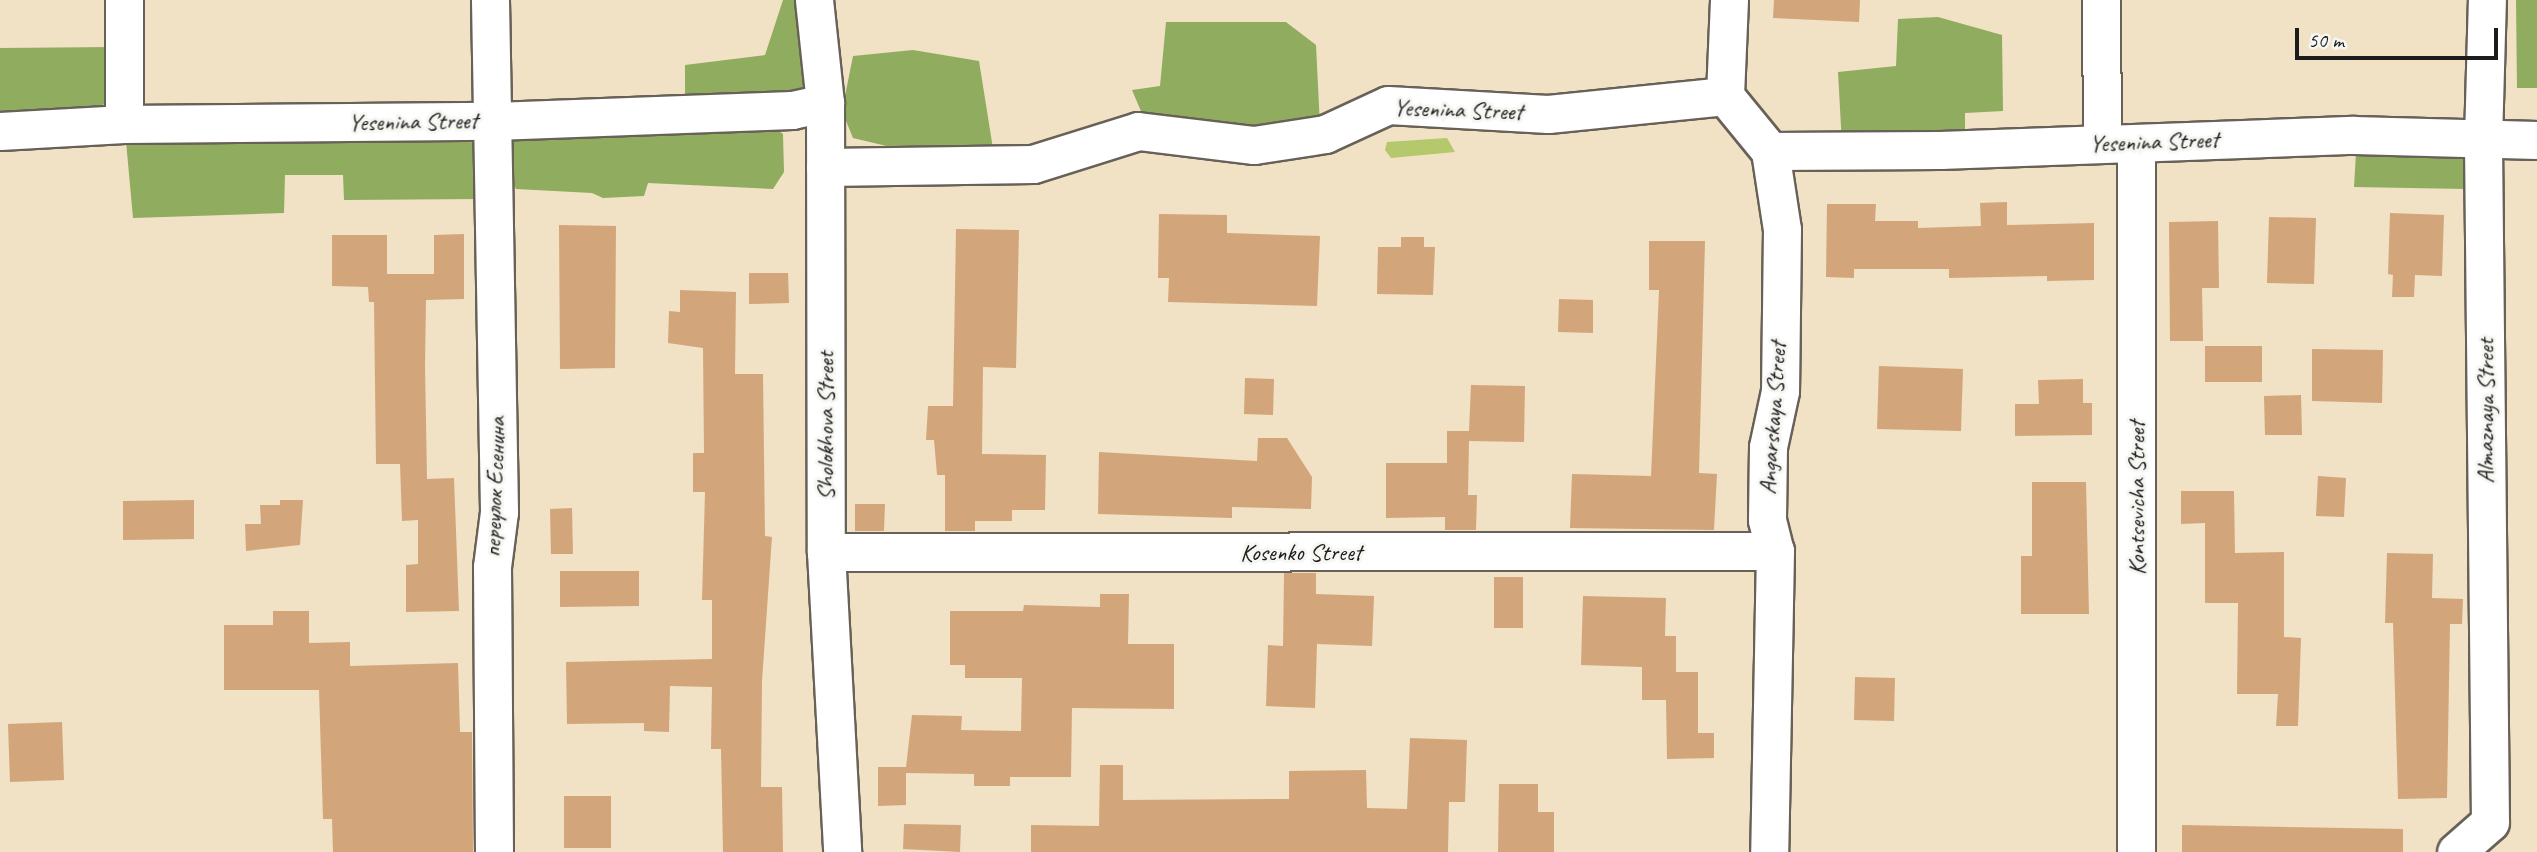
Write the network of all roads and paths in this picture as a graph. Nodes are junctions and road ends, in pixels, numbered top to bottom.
1 (124, 0) edge
2 (491, 0) edge
3 (814, 0) edge
4 (1729, 0) edge
5 (2101, 0) edge
6 (2487, 0) edge
7 (1725, 96) junction
8 (825, 103) junction
9 (494, 121) junction
10 (124, 124) junction
11 (0, 131) edge
12 (2483, 140) junction
13 (2537, 140) edge
14 (2119, 144) junction
15 (1770, 151) junction
16 (825, 167) junction
17 (1775, 551) junction
18 (826, 552) junction
19 (494, 852) edge
20 (842, 852) edge
21 (1769, 852) edge
22 (2136, 852) edge
23 (2456, 852) edge

1 - 10 street
2 - 9 street, переулок Есенина
3 - 8 street, Sholokhova Street
4 - 7 street
5 - 14 street, Kontsevicha Street
6 - 12 street, Almaznaya Street
7 - 15 street
7 - 16 street, Yesenina Street
8 - 9 street, Yesenina Street
8 - 16 street, Sholokhova Street
9 - 10 street, Yesenina Street
9 - 19 street, переулок Есенина
10 - 11 street, Yesenina Street
12 - 13 street, Yesenina Street
12 - 14 street, Yesenina Street
12 - 23 street, Almaznaya Street
14 - 15 street, Yesenina Street
14 - 22 street, Kontsevicha Street
15 - 17 street, Angarskaya Street
16 - 18 street, Sholokhova Street
17 - 18 street, Kosenko Street
17 - 21 street, Angarskaya Street
18 - 20 street, Sholokhova Street

